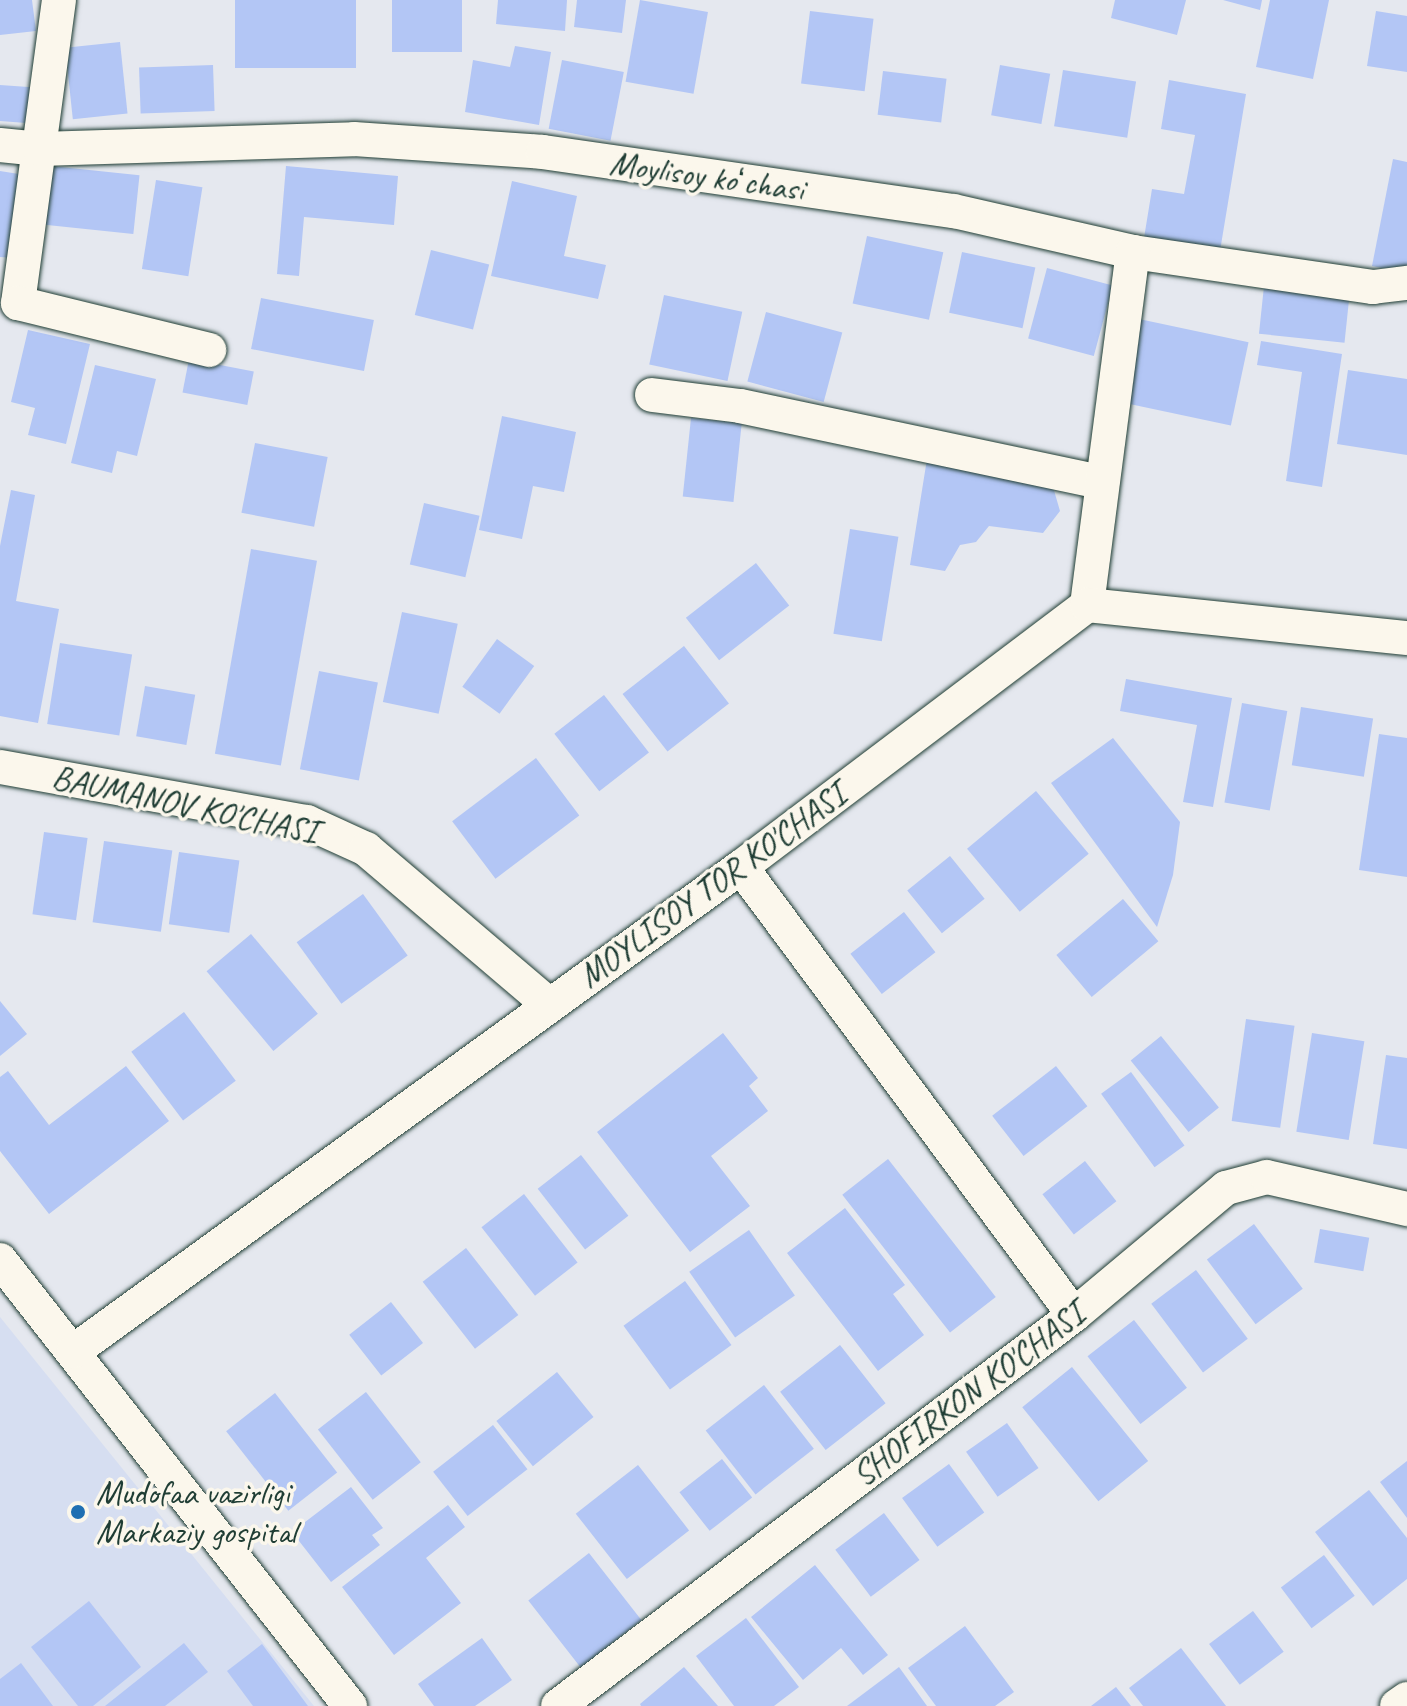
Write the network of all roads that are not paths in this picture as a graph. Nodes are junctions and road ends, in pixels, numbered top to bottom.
1 (59, 0) edge
2 (0, 145) edge
3 (40, 149) junction
4 (1133, 252) junction
5 (1407, 283) edge
6 (209, 350) dead end
7 (652, 395) dead end
8 (1102, 482) junction
9 (1087, 605) junction
10 (1407, 638) edge
11 (0, 767) edge
12 (741, 867) junction
13 (549, 1005) junction
14 (1407, 1209) edge
15 (0, 1260) edge
16 (1074, 1315) junction
17 (74, 1351) junction
18 (1407, 1699) edge
19 (350, 1706) edge
20 (558, 1706) edge
21 (1397, 1706) edge

1 - 3 street
2 - 3 street, Moylisoy koʻchasi
3 - 4 street, Moylisoy koʻchasi
3 - 6 street
4 - 5 street, Moylisoy koʻchasi
4 - 8 street
7 - 8 street
8 - 9 street
9 - 10 street
9 - 12 street, MOYLISOY TOR KO'CHASI
11 - 13 street, BAUMANOV KO'CHASI
12 - 13 street, MOYLISOY TOR KO'CHASI
12 - 16 street
13 - 17 street, MOYLISOY TOR KO'CHASI
14 - 16 street, SHOFIRKON KO'CHASI
15 - 17 street
16 - 20 street, SHOFIRKON KO'CHASI
17 - 19 street
18 - 21 street

